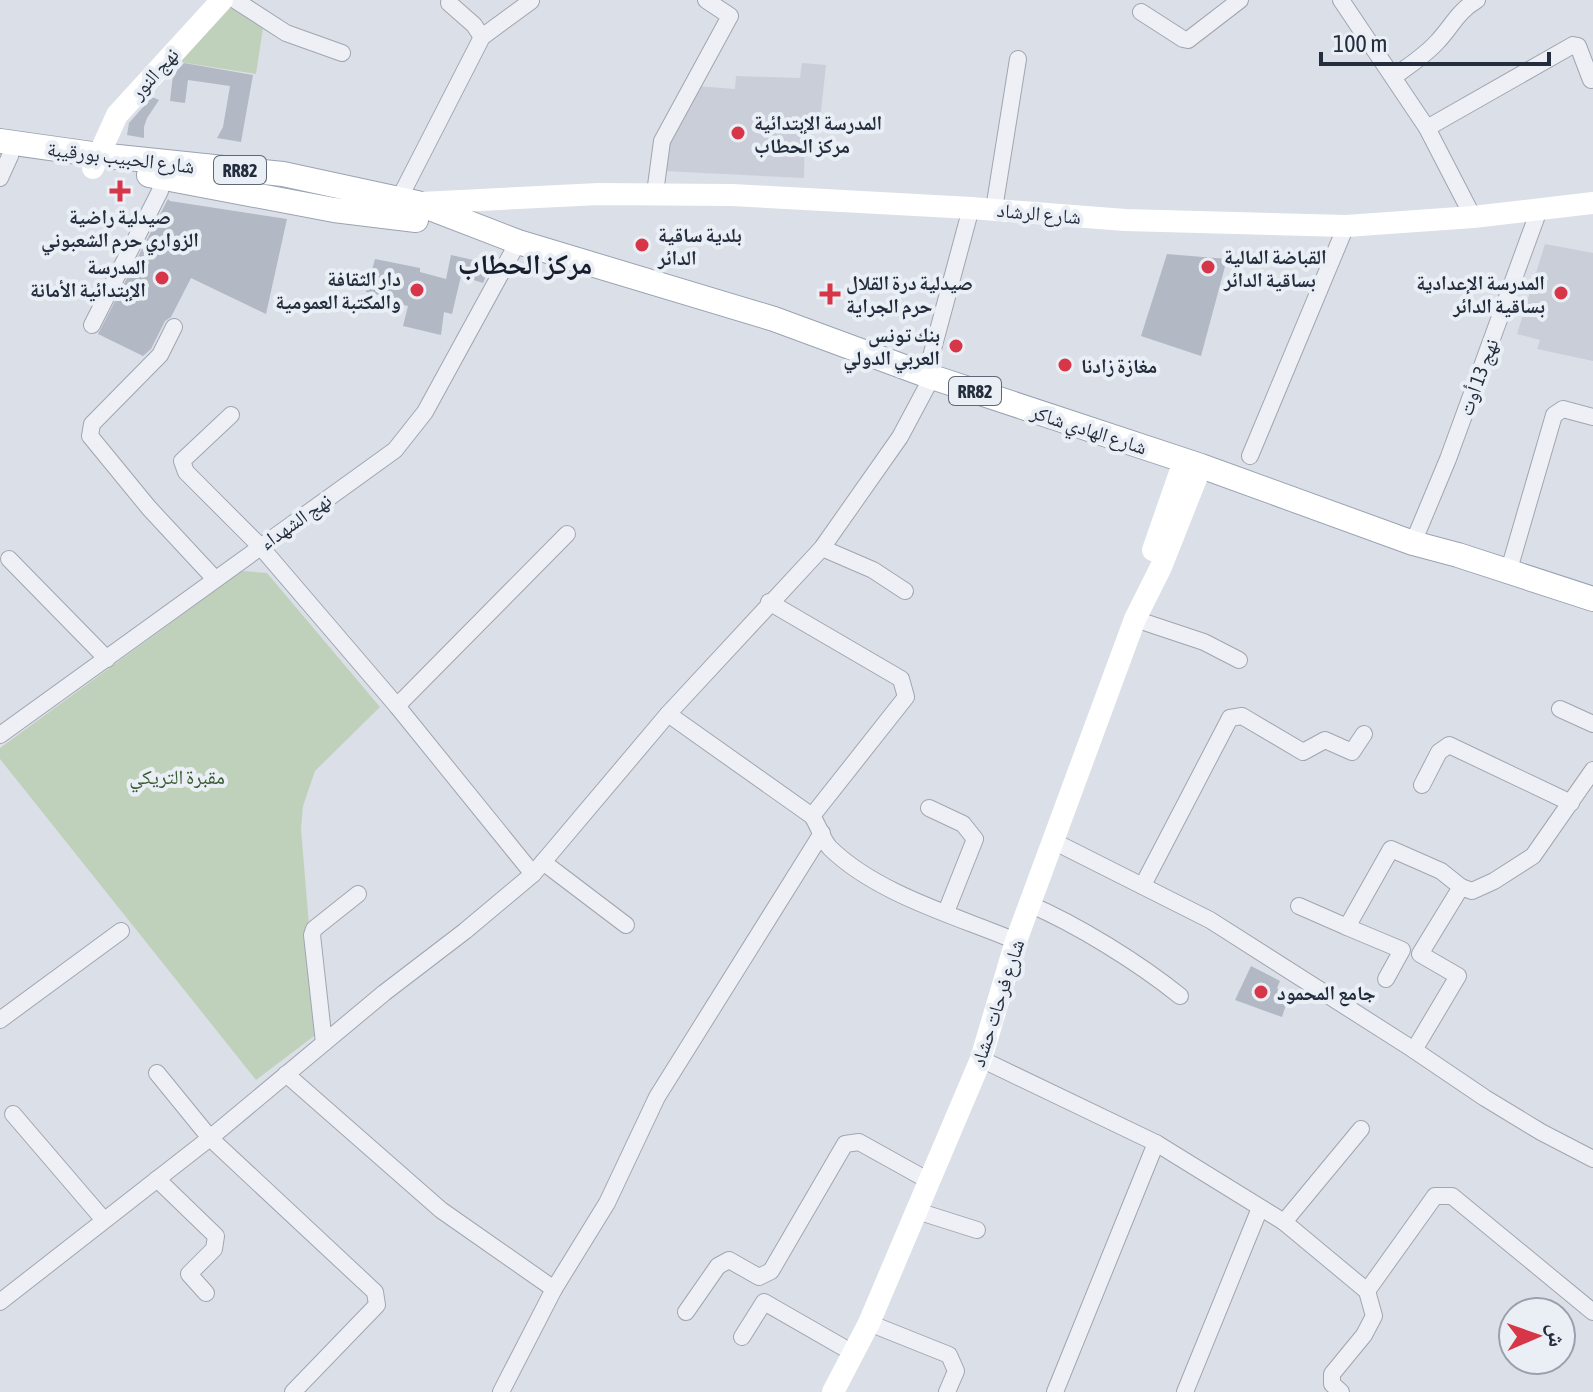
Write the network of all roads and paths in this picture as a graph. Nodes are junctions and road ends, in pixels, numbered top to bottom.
1 (222, 0) edge
2 (235, 0) edge
3 (530, 0) edge
4 (706, 0) edge
5 (1240, 0) edge
6 (1341, 0) edge
7 (1477, 0) edge
8 (449, 3) dead end
9 (1141, 12) dead end
10 (482, 37) junction
11 (342, 53) dead end
12 (1018, 59) dead end
13 (1394, 77) junction
14 (1591, 80) edge
15 (1427, 128) junction
16 (3, 150) edge
17 (96, 162) junction
18 (161, 177) junction
19 (0, 178) edge
20 (655, 193) junction
21 (485, 200) junction
22 (1593, 203) edge
23 (406, 207) junction
24 (983, 208) junction
25 (1539, 210) junction
26 (1473, 217) junction
27 (437, 218) junction
28 (1346, 226) junction
29 (518, 242) junction
30 (92, 325) dead end
31 (174, 327) dead end
32 (929, 376) junction
33 (231, 415) dead end
34 (1593, 417) edge
35 (1250, 456) dead end
36 (1192, 464) junction
37 (567, 534) dead end
38 (260, 546) junction
39 (1421, 546) junction
40 (822, 548) junction
41 (9, 559) dead end
42 (1508, 573) junction
43 (215, 579) junction
44 (905, 591) dead end
45 (1593, 599) edge
46 (769, 602) junction
47 (1138, 612) junction
48 (1593, 612) edge
49 (107, 659) junction
50 (1239, 660) dead end
51 (397, 706) junction
52 (1560, 709) dead end
53 (668, 714) junction
54 (1593, 724) edge
55 (1364, 734) dead end
56 (0, 735) edge
57 (1593, 770) edge
58 (1422, 785) dead end
59 (1571, 803) junction
60 (929, 808) dead end
61 (812, 816) junction
62 (822, 833) junction
63 (1053, 841) junction
64 (538, 868) junction
65 (1143, 885) junction
66 (1461, 887) junction
67 (358, 894) dead end
68 (1029, 904) junction
69 (1299, 906) dead end
70 (946, 912) junction
71 (626, 925) dead end
72 (1347, 927) junction
73 (121, 931) dead end
74 (1016, 941) junction
75 (1386, 979) dead end
76 (1180, 996) dead end
77 (0, 1020) edge
78 (324, 1043) junction
79 (1414, 1050) junction
80 (981, 1059) junction
81 (157, 1073) dead end
82 (286, 1074) junction
83 (13, 1114) dead end
84 (1361, 1129) dead end
85 (210, 1138) junction
86 (1156, 1143) junction
87 (1593, 1159) edge
88 (157, 1179) junction
89 (931, 1182) junction
90 (1260, 1208) junction
91 (917, 1211) junction
92 (103, 1219) junction
93 (1284, 1222) junction
94 (977, 1230) dead end
95 (554, 1289) junction
96 (1367, 1291) junction
97 (206, 1293) dead end
98 (0, 1302) edge
99 (686, 1312) dead end
100 (1593, 1312) edge
101 (869, 1323) junction
102 (742, 1337) dead end
103 (853, 1353) junction
104 (293, 1392) edge
105 (501, 1392) edge
106 (833, 1392) edge
107 (947, 1392) edge
108 (1055, 1392) edge
109 (1185, 1392) edge
110 (1341, 1392) edge

1 - 17 street, نهج النور
2 - 11 street
3 - 10 street
4 - 20 street
5 - 9 street
6 - 13 street
7 - 13 street
8 - 10 street
10 - 23 street
12 - 24 street
13 - 15 street
14 - 15 street
15 - 26 street
16 - 17 main road, شارع الحبيب بورقيبة / RR82
16 - 19 street
17 - 18 main road, شارع الحبيب بورقيبة / RR82
17 - 23 main road, شارع الحبيب بورقيبة / RR82
18 - 23 main road, شارع الحبيب بورقيبة / RR82
18 - 30 street
20 - 21 street, شارع الرشاد
20 - 24 street, شارع الرشاد
21 - 23 street, شارع الرشاد
21 - 27 street, شارع الرشاد
22 - 25 street, شارع الرشاد
23 - 27 main road, شارع الحبيب بورقيبة / RR82
24 - 28 street, شارع الرشاد
24 - 32 street
25 - 26 street, شارع الرشاد
25 - 39 street, نهج 13 أوت
26 - 28 street, شارع الرشاد
27 - 29 main road, شارع الحبيب بورقيبة / RR82
28 - 35 street
29 - 32 main road, شارع الهادي شاكر / RR82
29 - 38 street, نهج الشهداء
31 - 43 street
32 - 36 main road, شارع الهادي شاكر / RR82
32 - 40 street
33 - 38 street
34 - 42 street
36 - 39 main road, شارع الهادي شاكر / RR82
36 - 47 street, شارع فرحات حشاد
37 - 51 street
38 - 43 street, نهج الشهداء
38 - 51 street
39 - 42 main road, شارع الهادي شاكر / RR82
39 - 48 main road, شارع الهادي شاكر / RR82
40 - 44 street
40 - 46 street
41 - 49 street
42 - 45 main road, شارع الهادي شاكر / RR82
43 - 49 street, نهج الشهداء
46 - 53 street
46 - 61 street
47 - 50 street
47 - 63 street, شارع فرحات حشاد
49 - 56 street, نهج الشهداء
51 - 64 street
52 - 54 street
53 - 61 street
53 - 64 street
55 - 65 street
57 - 59 street
58 - 59 street
59 - 66 street
60 - 70 street
61 - 62 street
62 - 70 street
62 - 95 street
63 - 65 street
63 - 68 street, شارع فرحات حشاد
64 - 71 street
64 - 78 street
65 - 79 street
66 - 72 street
66 - 79 street
67 - 78 street
68 - 74 street, شارع فرحات حشاد
68 - 76 street
69 - 72 street
70 - 74 street
72 - 75 street
73 - 77 street
74 - 80 street, شارع فرحات حشاد
78 - 82 street
79 - 87 street
80 - 86 street
80 - 89 street, شارع فرحات حشاد
81 - 85 street
82 - 85 street
82 - 95 street
83 - 92 street
84 - 93 street
85 - 88 street
85 - 104 street
86 - 90 street
86 - 108 street
88 - 92 street
88 - 97 street
89 - 91 street, شارع فرحات حشاد
89 - 99 street
90 - 93 street
90 - 109 street
91 - 94 street
91 - 101 street, شارع فرحات حشاد
92 - 98 street
93 - 96 street
95 - 105 street
96 - 100 street
96 - 110 street
101 - 103 street, شارع فرحات حشاد
101 - 107 street
102 - 103 street
103 - 106 street, شارع فرحات حشاد

